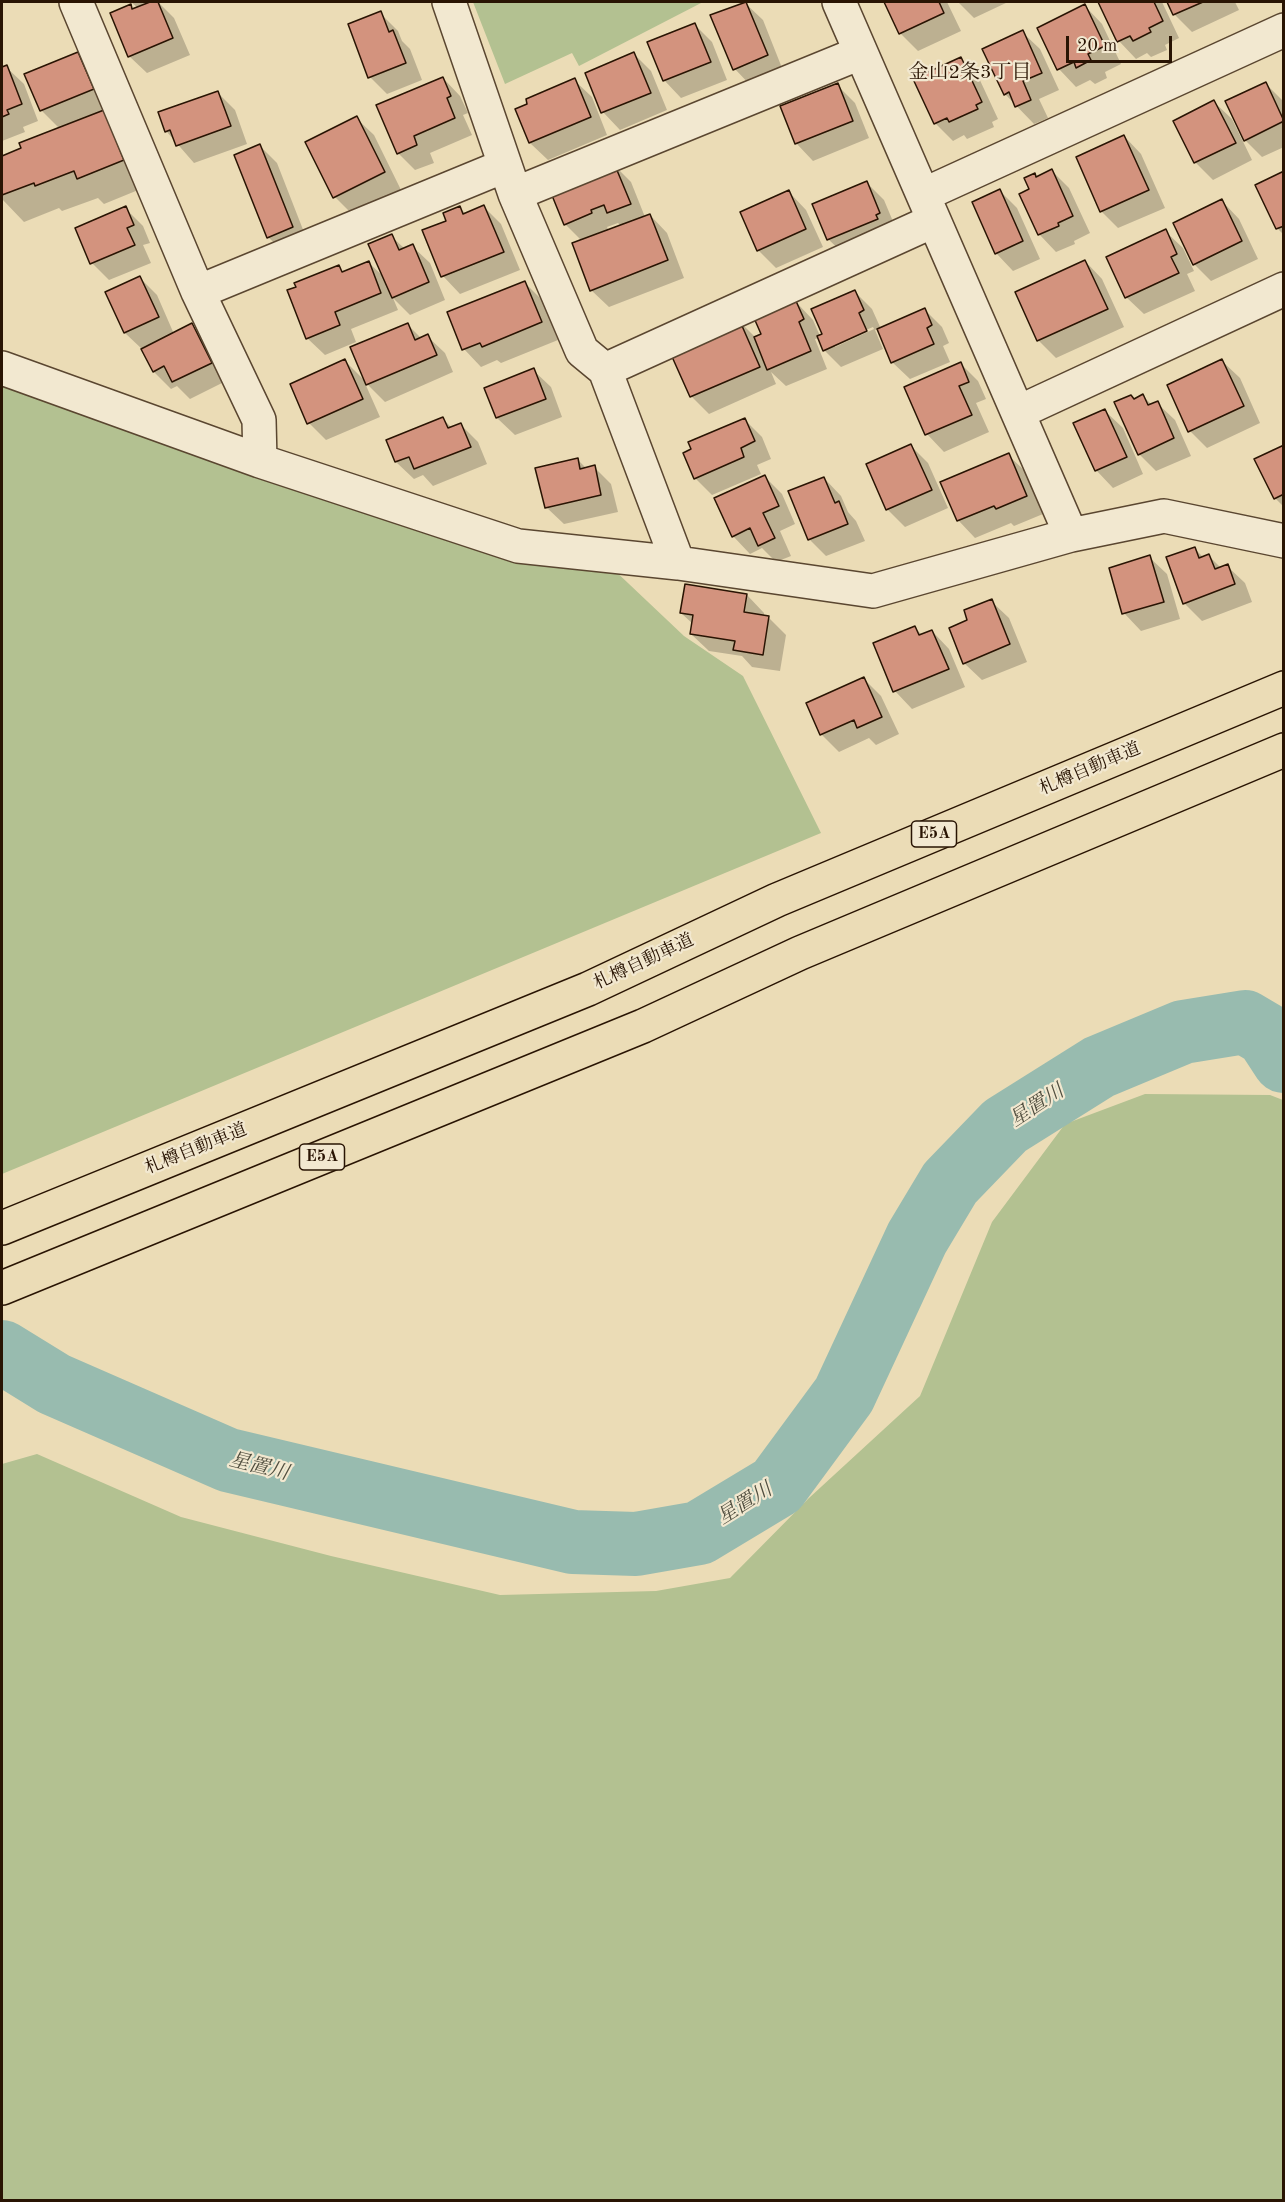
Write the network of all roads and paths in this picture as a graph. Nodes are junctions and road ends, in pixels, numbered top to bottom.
1 (76, 2) edge
2 (449, 2) edge
3 (839, 2) edge
4 (1284, 30) edge
5 (860, 52) junction
6 (510, 180) junction
7 (928, 208) junction
8 (1284, 289) edge
9 (198, 292) junction
10 (2, 368) edge
11 (605, 370) junction
12 (1019, 412) junction
13 (260, 460) junction
14 (1071, 535) junction
15 (1284, 541) edge
16 (678, 563) junction
17 (1284, 688) edge
18 (1284, 750) edge
19 (2, 1228) edge
20 (2, 1288) edge

1 - 9 street
2 - 6 street
3 - 5 street
4 - 7 street
5 - 6 street
5 - 7 street
6 - 9 street
6 - 11 street
7 - 11 street
7 - 12 street
8 - 12 street
9 - 13 street
10 - 13 street
11 - 16 street
12 - 14 street
13 - 16 street
14 - 15 street
14 - 16 street
17 - 19 highway, 札樽自動車道 / E5A
18 - 20 highway, E5A

